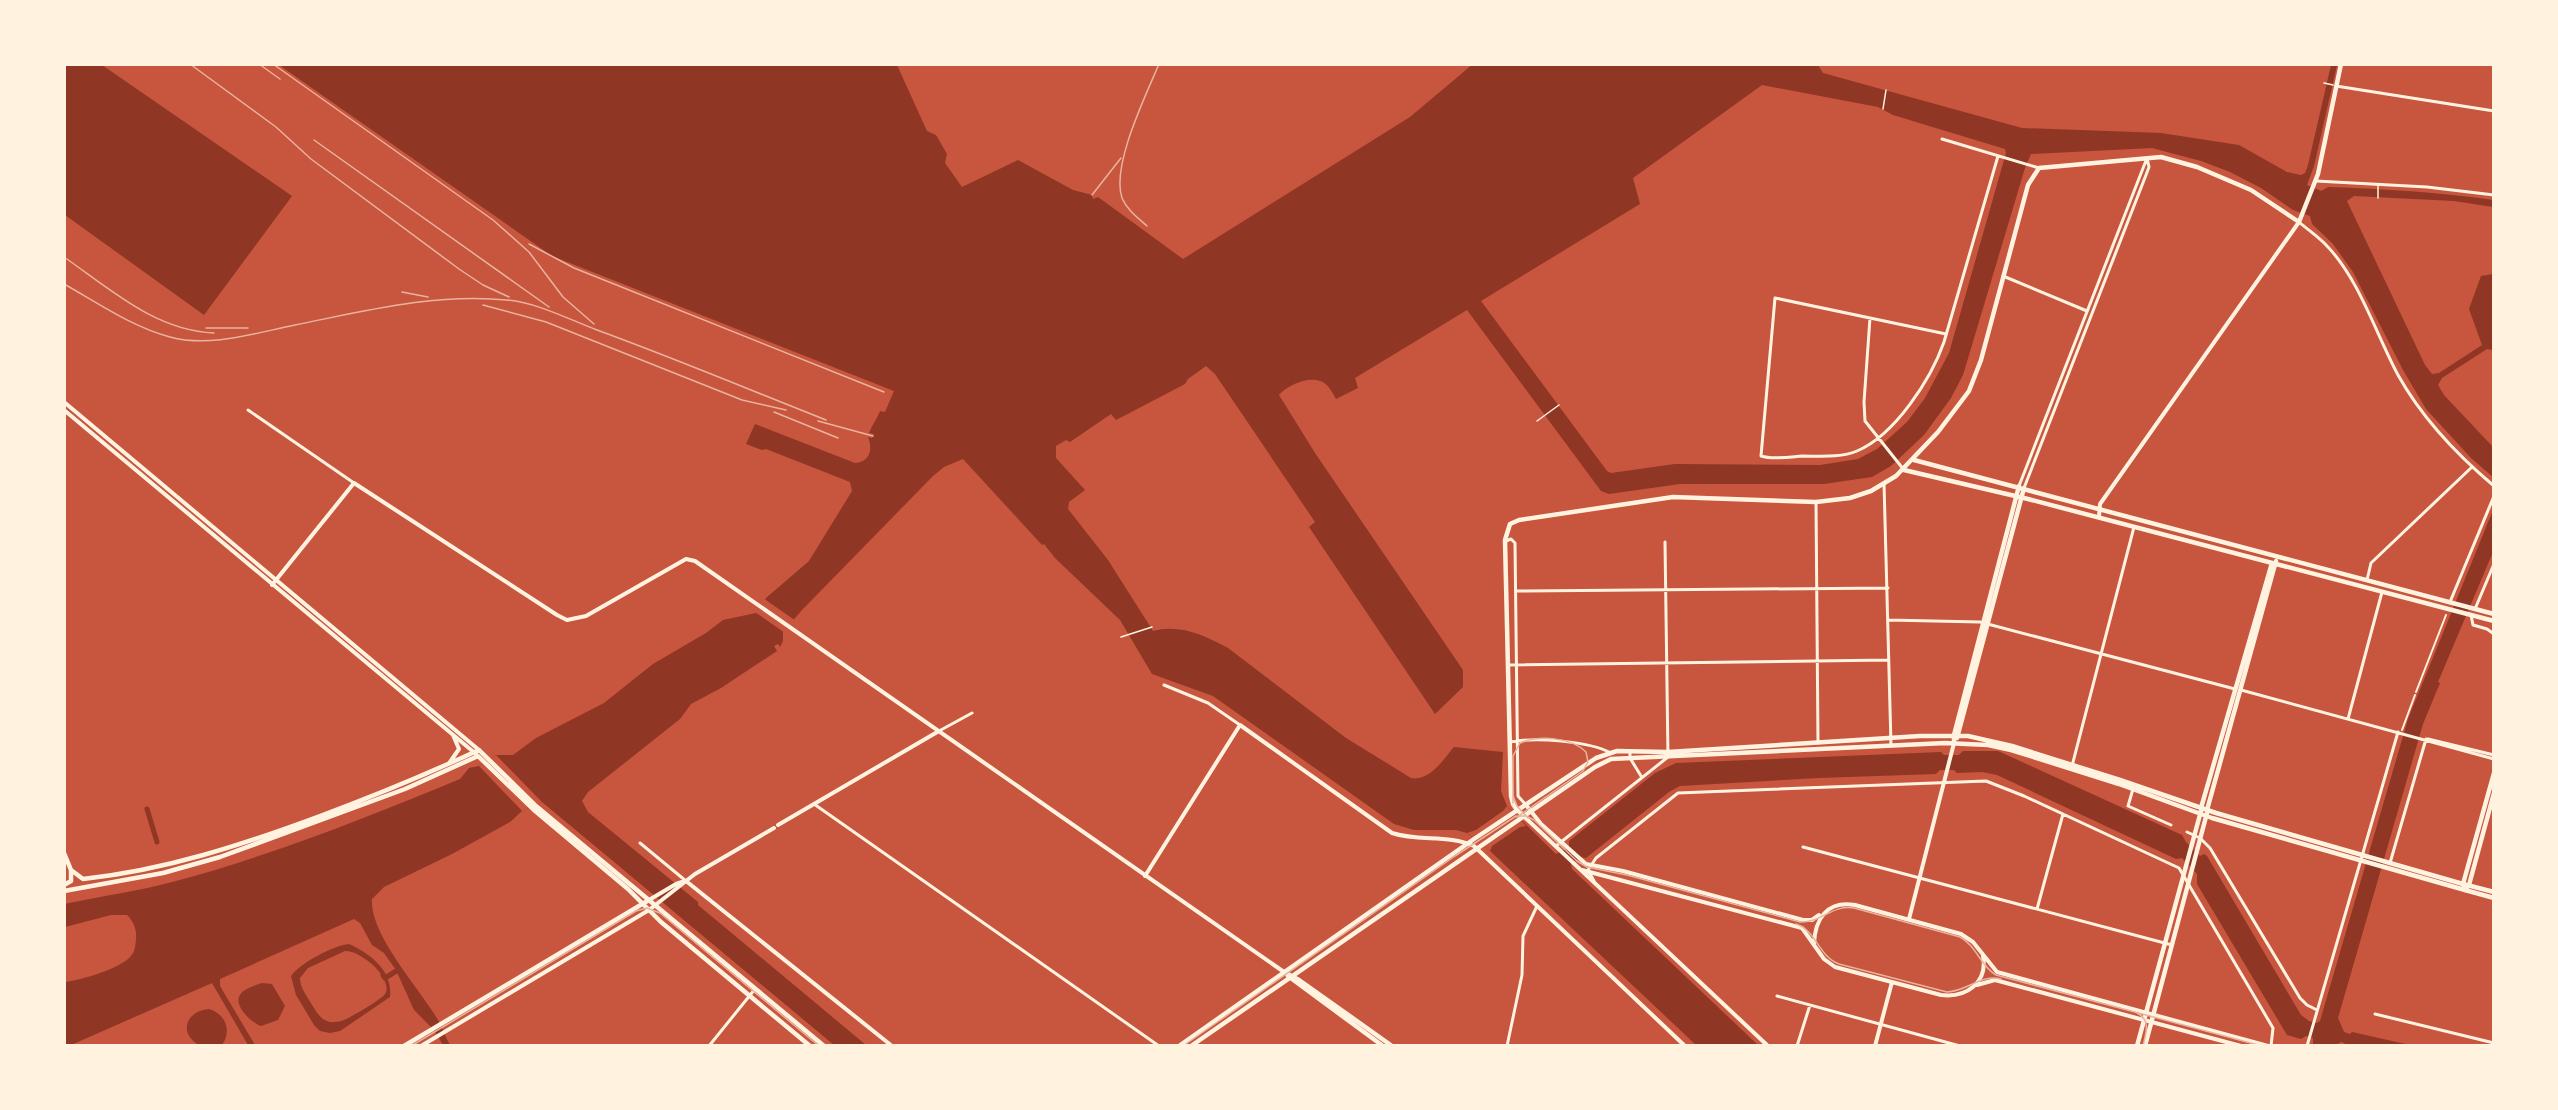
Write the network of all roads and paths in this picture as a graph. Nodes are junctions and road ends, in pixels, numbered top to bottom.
1 (2341, 64) edge
2 (2324, 83) dead end
3 (2335, 85) junction
4 (1886, 90) dead end
5 (1883, 109) dead end
6 (2493, 111) edge
7 (1942, 139) dead end
8 (1998, 156) junction
9 (2147, 158) junction
10 (2039, 168) junction
11 (2316, 182) junction
12 (2378, 184) junction
13 (2493, 195) edge
14 (2378, 198) dead end
15 (2299, 222) junction
16 (2003, 276) junction
17 (2090, 312) junction
18 (1870, 318) junction
19 (1946, 334) junction
20 (64, 402) edge
21 (1559, 405) dead end
22 (64, 410) edge
23 (248, 410) dead end
24 (1537, 421) dead end
25 (1876, 437) junction
26 (1914, 460) junction
27 (2472, 467) junction
28 (1904, 470) junction
29 (354, 483) junction
30 (1884, 483) junction
31 (2493, 486) edge
32 (2021, 487) junction
33 (2493, 496) edge
34 (2019, 498) junction
35 (1816, 502) junction
36 (2098, 509) junction
37 (2099, 517) junction
38 (2134, 527) junction
39 (1665, 542) dead end
40 (1506, 543) junction
41 (2276, 556) junction
42 (2274, 564) junction
43 (2493, 564) edge
44 (276, 580) junction
45 (2367, 580) junction
46 (272, 585) junction
47 (1817, 588) junction
48 (1888, 588) junction
49 (1666, 589) junction
50 (1516, 591) junction
51 (2382, 592) junction
52 (2453, 605) junction
53 (2473, 608) junction
54 (2470, 614) junction
55 (2493, 614) edge
56 (2446, 615) dead end
57 (1888, 620) junction
58 (2493, 621) edge
59 (1986, 623) junction
60 (1152, 627) dead end
61 (2490, 630) junction
62 (2493, 634) edge
63 (1121, 637) dead end
64 (1508, 640) junction
65 (1517, 640) junction
66 (2101, 654) junction
67 (1889, 660) junction
68 (1817, 661) junction
69 (1667, 663) junction
70 (1517, 664) junction
71 (1508, 665) junction
72 (1164, 685) dead end
73 (2239, 690) junction
74 (1518, 710) junction
75 (1509, 711) junction
76 (972, 713) dead end
77 (2348, 719) junction
78 (1240, 725) junction
79 (939, 731) junction
80 (450, 732) junction
81 (2401, 732) junction
82 (1957, 735) junction
83 (1891, 738) junction
84 (2426, 739) junction
85 (1517, 741) junction
86 (1510, 742) junction
87 (1954, 743) junction
88 (1818, 744) junction
89 (1891, 746) junction
90 (1818, 750) junction
91 (1611, 752) junction
92 (1630, 752) junction
93 (477, 753) junction
94 (1668, 754) junction
95 (2493, 757) edge
96 (1630, 758) junction
97 (1611, 759) junction
98 (448, 764) junction
99 (2072, 766) junction
100 (2493, 773) edge
101 (1641, 776) junction
102 (1945, 781) junction
103 (2133, 789) junction
104 (2493, 793) edge
105 (814, 804) junction
106 (1526, 805) junction
107 (534, 807) junction
108 (1515, 811) junction
109 (2201, 811) junction
110 (1531, 812) junction
111 (2207, 813) junction
112 (2063, 814) junction
113 (1522, 818) junction
114 (2171, 825) dead end
115 (2187, 832) dead end
116 (2197, 837) junction
117 (640, 843) dead end
118 (1467, 843) junction
119 (1558, 844) junction
120 (1803, 847) dead end
121 (1476, 848) junction
122 (64, 853) edge
123 (2361, 858) junction
124 (1576, 861) junction
125 (2390, 863) junction
126 (2383, 864) junction
127 (1590, 865) junction
128 (71, 870) junction
129 (1582, 870) junction
130 (1590, 873) junction
131 (2184, 875) junction
132 (1145, 876) junction
133 (1919, 878) junction
134 (686, 880) junction
135 (1594, 881) junction
136 (2188, 883) junction
137 (64, 885) edge
138 (2466, 886) junction
139 (64, 891) edge
140 (2493, 892) edge
141 (658, 898) junction
142 (2493, 898) edge
143 (649, 900) junction
144 (643, 904) junction
145 (655, 905) junction
146 (1538, 905) junction
147 (2037, 909) junction
148 (649, 910) junction
149 (1825, 911) junction
150 (1909, 919) junction
151 (1814, 944) junction
152 (2169, 944) junction
153 (1982, 953) junction
154 (1284, 972) junction
155 (1290, 977) junction
156 (1892, 982) junction
157 (1974, 987) junction
158 (755, 988) junction
159 (750, 995) junction
160 (1777, 996) dead end
161 (1810, 1005) junction
162 (2317, 1010) junction
163 (2147, 1012) junction
164 (2153, 1014) junction
165 (2375, 1014) dead end
166 (2145, 1020) junction
167 (2151, 1022) junction
168 (1881, 1024) junction
169 (2236, 1037) junction
170 (2493, 1043) edge
171 (2234, 1045) edge
172 (404, 1046) edge
173 (421, 1046) edge
174 (709, 1046) edge
175 (810, 1046) edge
176 (824, 1046) edge
177 (892, 1046) edge
178 (1159, 1046) edge
179 (1179, 1046) edge
180 (1191, 1046) edge
181 (1383, 1046) edge
182 (1392, 1046) edge
183 (1507, 1046) edge
184 (1685, 1046) edge
185 (1768, 1046) edge
186 (1797, 1046) edge
187 (1875, 1046) edge
188 (1960, 1046) edge
189 (2137, 1046) edge
190 (2145, 1046) edge
191 (2241, 1046) edge
192 (2270, 1046) edge
193 (2307, 1046) edge

1 - 3 main road
2 - 3 lane
3 - 6 street
3 - 11 main road
4 - 5 lane
7 - 8 street
8 - 10 street
8 - 19 street
9 - 10 main road
9 - 15 main road
9 - 17 street
10 - 16 main road
11 - 12 street
11 - 15 main road
12 - 13 street
12 - 14 lane
15 - 27 street
15 - 36 street
16 - 17 street
16 - 26 main road
17 - 32 street
18 - 19 street
18 - 25 street
18 - 25 street
19 - 25 street
20 - 44 street
21 - 24 lane
22 - 46 street
23 - 29 street
25 - 28 street
26 - 28 main road
26 - 32 main road
27 - 31 street
27 - 45 street
28 - 30 main road
28 - 34 main road
29 - 44 street
29 - 79 street
30 - 35 main road
30 - 48 street
32 - 34 main road
32 - 36 main road
33 - 52 street
34 - 37 main road
34 - 59 main road
35 - 40 main road
35 - 47 street
36 - 37 street
36 - 41 main road
37 - 38 main road
38 - 42 main road
38 - 66 street
39 - 49 street
40 - 50 street
40 - 64 main road
41 - 42 main road
41 - 45 main road
42 - 51 main road
42 - 73 main road
43 - 53 street
44 - 46 street
44 - 93 street
45 - 52 main road
46 - 80 street
47 - 48 street
47 - 49 street
47 - 68 street
48 - 57 street
49 - 50 street
49 - 69 street
50 - 65 street
51 - 52 main road
51 - 77 street
52 - 53 main road
52 - 54 main road
53 - 55 main road
54 - 58 main road
54 - 61 street
56 - 81 street
57 - 59 street
57 - 67 street
58 - 61 street
59 - 66 street
59 - 82 main road
60 - 63 lane
61 - 62 street
64 - 65 street
64 - 71 main road
65 - 70 street
66 - 73 street
66 - 99 street
67 - 68 street
67 - 83 street
68 - 69 street
68 - 88 street
69 - 70 street
69 - 94 street
70 - 71 street
70 - 74 street
71 - 75 main road
72 - 78 street
73 - 77 street
73 - 109 main road
73 - 111 main road
74 - 75 street
74 - 85 street
75 - 86 main road
76 - 79 street
77 - 81 street
78 - 118 street
78 - 132 street
79 - 105 street
79 - 132 street
80 - 93 street
80 - 98 street
81 - 84 street
81 - 123 street
82 - 83 main road
82 - 87 main road
82 - 99 main road
83 - 88 main road
83 - 89 street
84 - 95 street
84 - 125 street
85 - 86 street
85 - 91 street
85 - 106 street
86 - 108 main road
87 - 89 main road
87 - 99 main road
87 - 102 street
88 - 90 street
88 - 94 main road
89 - 90 main road
90 - 94 main road
91 - 92 main road
91 - 97 street
91 - 106 main road
92 - 94 main road
92 - 96 street
93 - 98 main road
93 - 107 main road
93 - 139 main road
94 - 96 main road
94 - 101 street
96 - 97 main road
96 - 101 street
97 - 110 main road
98 - 128 main road
99 - 103 main road
99 - 109 main road
100 - 138 main road
101 - 119 street
102 - 112 street
102 - 127 street
102 - 133 street
103 - 109 main road
103 - 114 street
104 - 138 main road
105 - 134 street
105 - 178 street
106 - 108 main road
106 - 110 street
107 - 143 main road
107 - 144 main road
108 - 113 street
108 - 118 main road
109 - 111 main road
109 - 116 main road
110 - 113 main road
110 - 119 street
111 - 116 main road
111 - 123 main road
112 - 131 street
112 - 147 street
113 - 119 street
113 - 121 main road
115 - 116 street
116 - 131 main road
116 - 136 main road
116 - 162 street
117 - 134 street
118 - 121 street
118 - 154 main road
119 - 124 street
120 - 133 street
121 - 146 street
121 - 155 main road
122 - 128 main road
123 - 126 main road
123 - 162 street
124 - 127 street
124 - 129 street
125 - 126 main road
125 - 138 main road
126 - 138 main road
127 - 130 street
127 - 149 street
128 - 137 main road
129 - 130 street
129 - 135 street
130 - 135 street
130 - 151 street
131 - 136 street
131 - 152 main road
132 - 154 street
133 - 147 street
133 - 150 street
134 - 141 street
134 - 177 street
135 - 185 street
136 - 152 main road
136 - 192 street
138 - 140 main road
138 - 142 main road
141 - 143 street
141 - 145 street
143 - 144 main road
143 - 145 main road
144 - 148 main road
144 - 172 main road
145 - 148 street
145 - 158 main road
146 - 183 street
146 - 184 street
147 - 152 street
148 - 159 main road
148 - 173 street
149 - 150 street
149 - 151 street
150 - 153 street
151 - 156 street
152 - 163 main road
152 - 164 main road
153 - 157 street
153 - 163 street
154 - 155 main road
154 - 179 main road
155 - 180 main road
155 - 181 main road
155 - 182 main road
156 - 157 street
156 - 168 street
157 - 166 street
158 - 159 street
158 - 176 main road
159 - 174 street
159 - 175 main road
160 - 161 street
161 - 168 street
161 - 186 street
162 - 193 street
163 - 164 street
163 - 166 main road
164 - 167 main road
164 - 169 street
165 - 170 street
166 - 167 street
166 - 189 main road
167 - 171 street
167 - 190 main road
168 - 187 street
168 - 188 street
169 - 171 street
169 - 192 street
171 - 191 street

